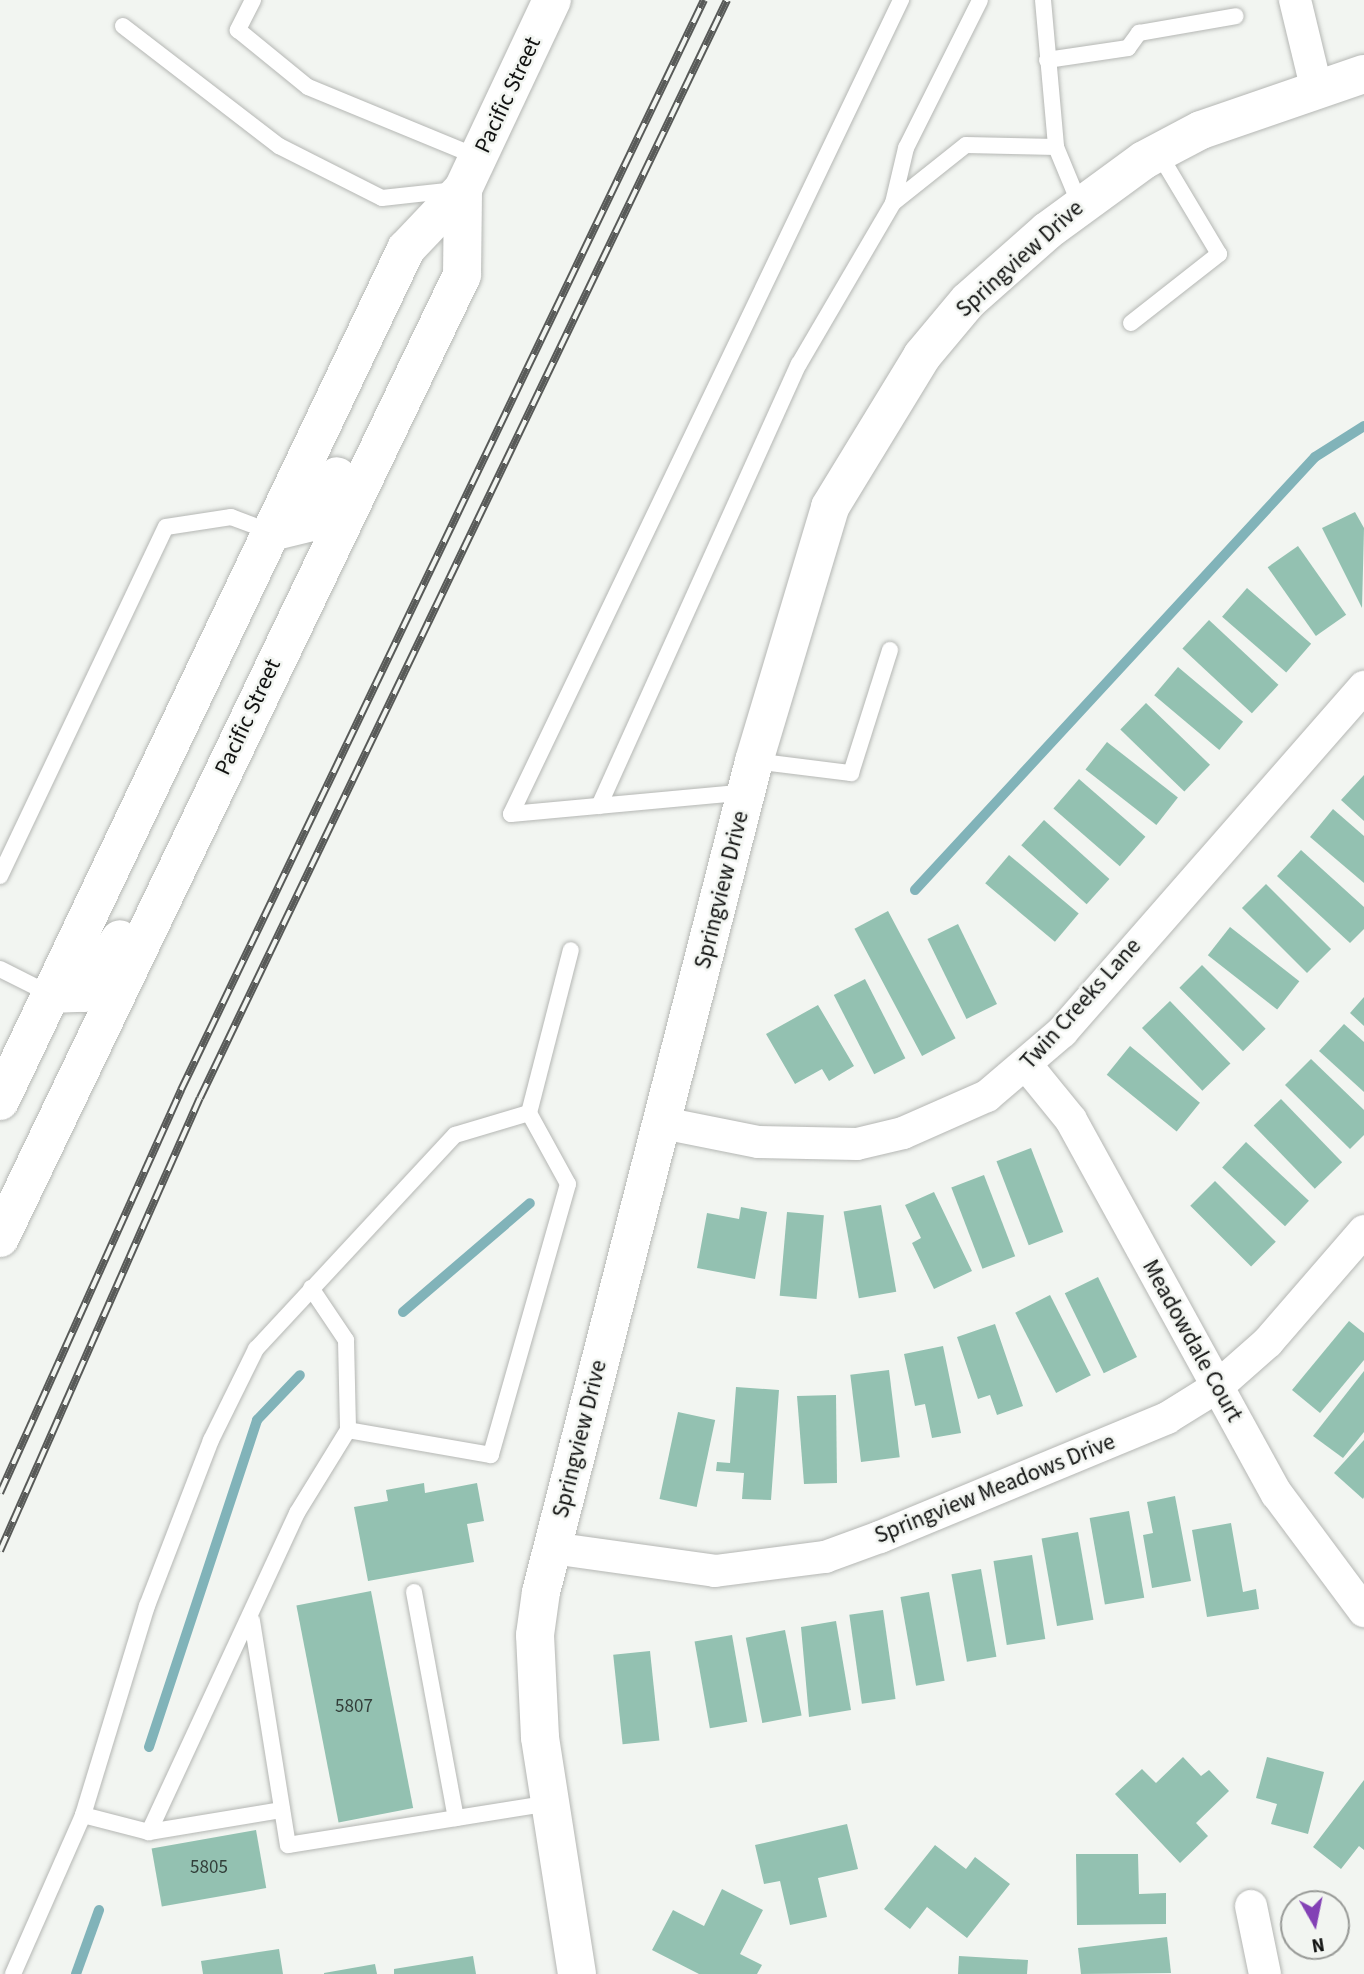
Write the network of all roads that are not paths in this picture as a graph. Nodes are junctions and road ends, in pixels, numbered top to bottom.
1 (253, 0) edge
2 (552, 0) edge
3 (901, 0) edge
4 (980, 0) edge
5 (1043, 0) edge
6 (1295, 0) edge
7 (1236, 16) dead end
8 (123, 26) dead end
9 (1047, 60) junction
10 (1364, 74) edge
11 (1317, 86) junction
12 (1056, 147) junction
13 (1158, 152) junction
14 (471, 173) junction
15 (893, 203) junction
16 (1080, 205) junction
17 (1131, 323) dead end
18 (380, 446) junction
19 (271, 532) junction
20 (890, 650) dead end
21 (1364, 687) edge
22 (257, 695) junction
23 (750, 777) junction
24 (599, 806) junction
25 (0, 876) edge
26 (161, 903) junction
27 (570, 950) dead end
28 (0, 969) edge
29 (50, 994) junction
30 (1028, 1067) junction
31 (0, 1101) edge
32 (529, 1113) junction
33 (663, 1123) junction
34 (1364, 1231) edge
35 (0, 1238) edge
36 (311, 1288) junction
37 (1217, 1387) junction
38 (348, 1430) junction
39 (552, 1548) junction
40 (414, 1592) dead end
41 (1364, 1611) edge
42 (251, 1621) junction
43 (550, 1803) junction
44 (282, 1810) junction
45 (83, 1815) junction
46 (456, 1818) junction
47 (149, 1832) junction
48 (1251, 1906) dead end
49 (13, 1974) edge
50 (577, 1974) edge
51 (1265, 1974) edge

1 - 14 lane
2 - 14 main road, Pacific Street
3 - 24 lane
4 - 15 lane
5 - 9 lane
6 - 11 street
7 - 9 lane
8 - 14 lane
9 - 12 lane
10 - 11 main road, Springview Drive
11 - 13 main road, Springview Drive
12 - 15 lane
12 - 16 lane
13 - 16 main road, Springview Drive
13 - 17 lane
14 - 18 main road, Pacific Street
14 - 19 main road, Pacific Street
15 - 24 lane
16 - 23 main road, Springview Drive
18 - 19 main road
18 - 22 main road, Pacific Street
19 - 22 main road
19 - 25 lane
19 - 29 main road, Pacific Street
20 - 23 lane
21 - 30 street, Twin Creeks Lane
22 - 26 main road, Pacific Street
23 - 24 lane
23 - 33 main road, Springview Drive
26 - 29 main road
26 - 35 main road, Pacific Street
27 - 32 lane
28 - 29 lane
29 - 31 main road, Pacific Street
30 - 33 street, Twin Creeks Lane
30 - 37 street, Meadowdale Court
32 - 36 lane
32 - 38 lane
33 - 39 main road, Springview Drive
34 - 37 street, Springview Meadows Drive
36 - 38 lane
36 - 45 lane
37 - 39 street, Springview Meadows Drive
37 - 41 street, Meadowdale Court
38 - 42 lane
39 - 43 main road, Springview Drive
40 - 46 lane
42 - 44 lane
42 - 47 lane
43 - 46 lane
43 - 50 main road, Springview Drive
44 - 46 lane
44 - 47 lane
45 - 47 lane
45 - 49 lane
48 - 51 street

